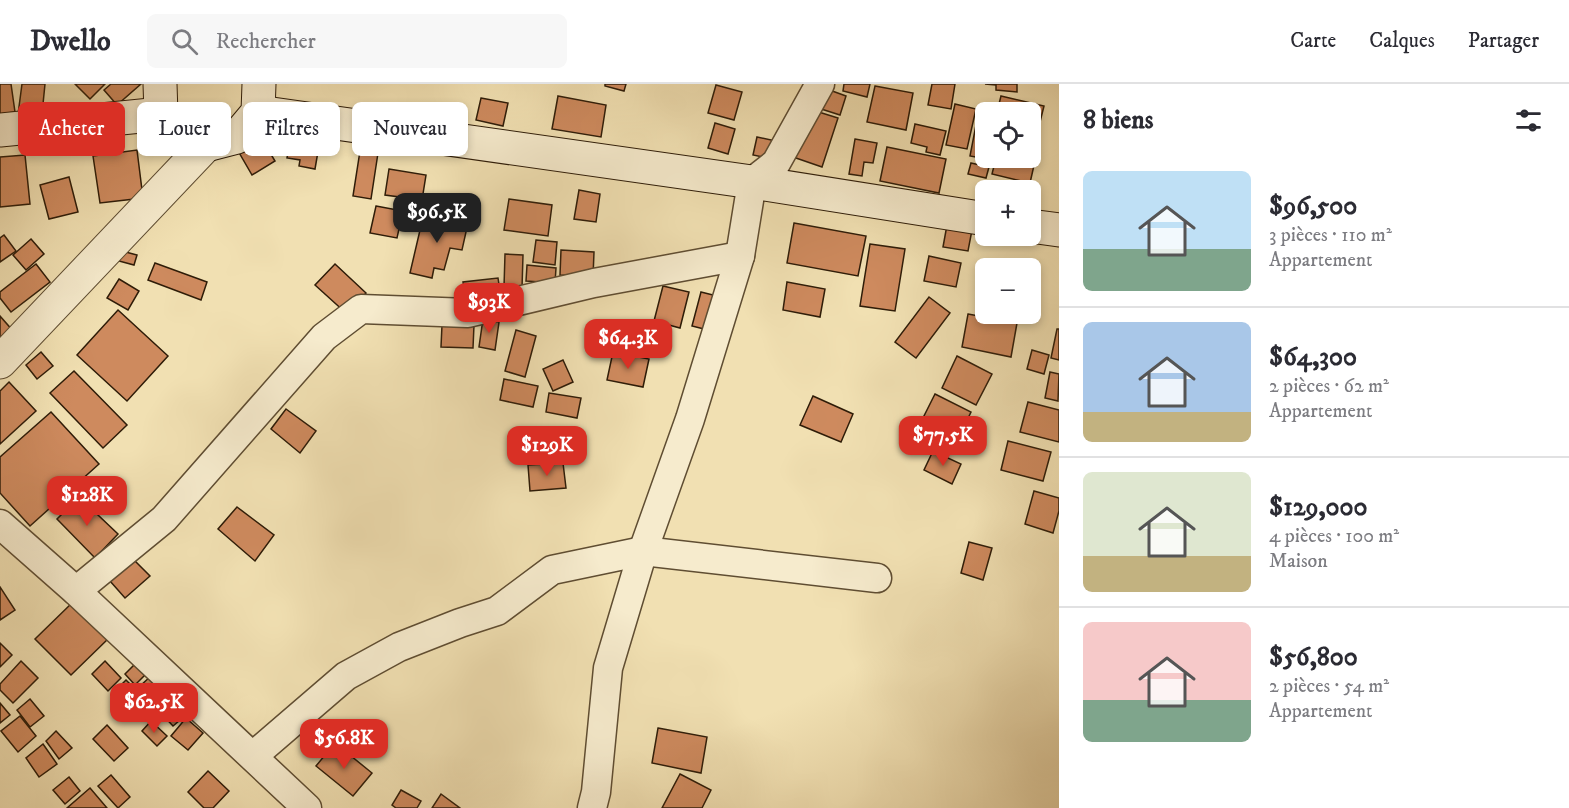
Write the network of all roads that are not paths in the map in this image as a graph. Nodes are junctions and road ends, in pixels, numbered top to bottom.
1 (819, 84) edge
2 (258, 98) edge
3 (160, 99) edge
4 (0, 130) edge
5 (231, 139) edge
6 (196, 156) edge
7 (752, 182) junction
8 (975, 217) edge
9 (1041, 228) edge
10 (1059, 230) edge
11 (740, 256) junction
12 (0, 362) edge
13 (0, 524) edge
14 (643, 551) junction
15 (878, 578) dead end
16 (76, 591) junction
17 (253, 756) junction
18 (307, 808) edge
19 (592, 808) edge

1 - 7 street
2 - 5 main road
2 - 7 main road
3 - 4 main road
6 - 12 main road
7 - 8 main road
7 - 11 street
9 - 10 main road
11 - 14 street
11 - 16 street
13 - 16 street
14 - 15 street
14 - 17 street
14 - 19 street
16 - 17 street
17 - 18 street

